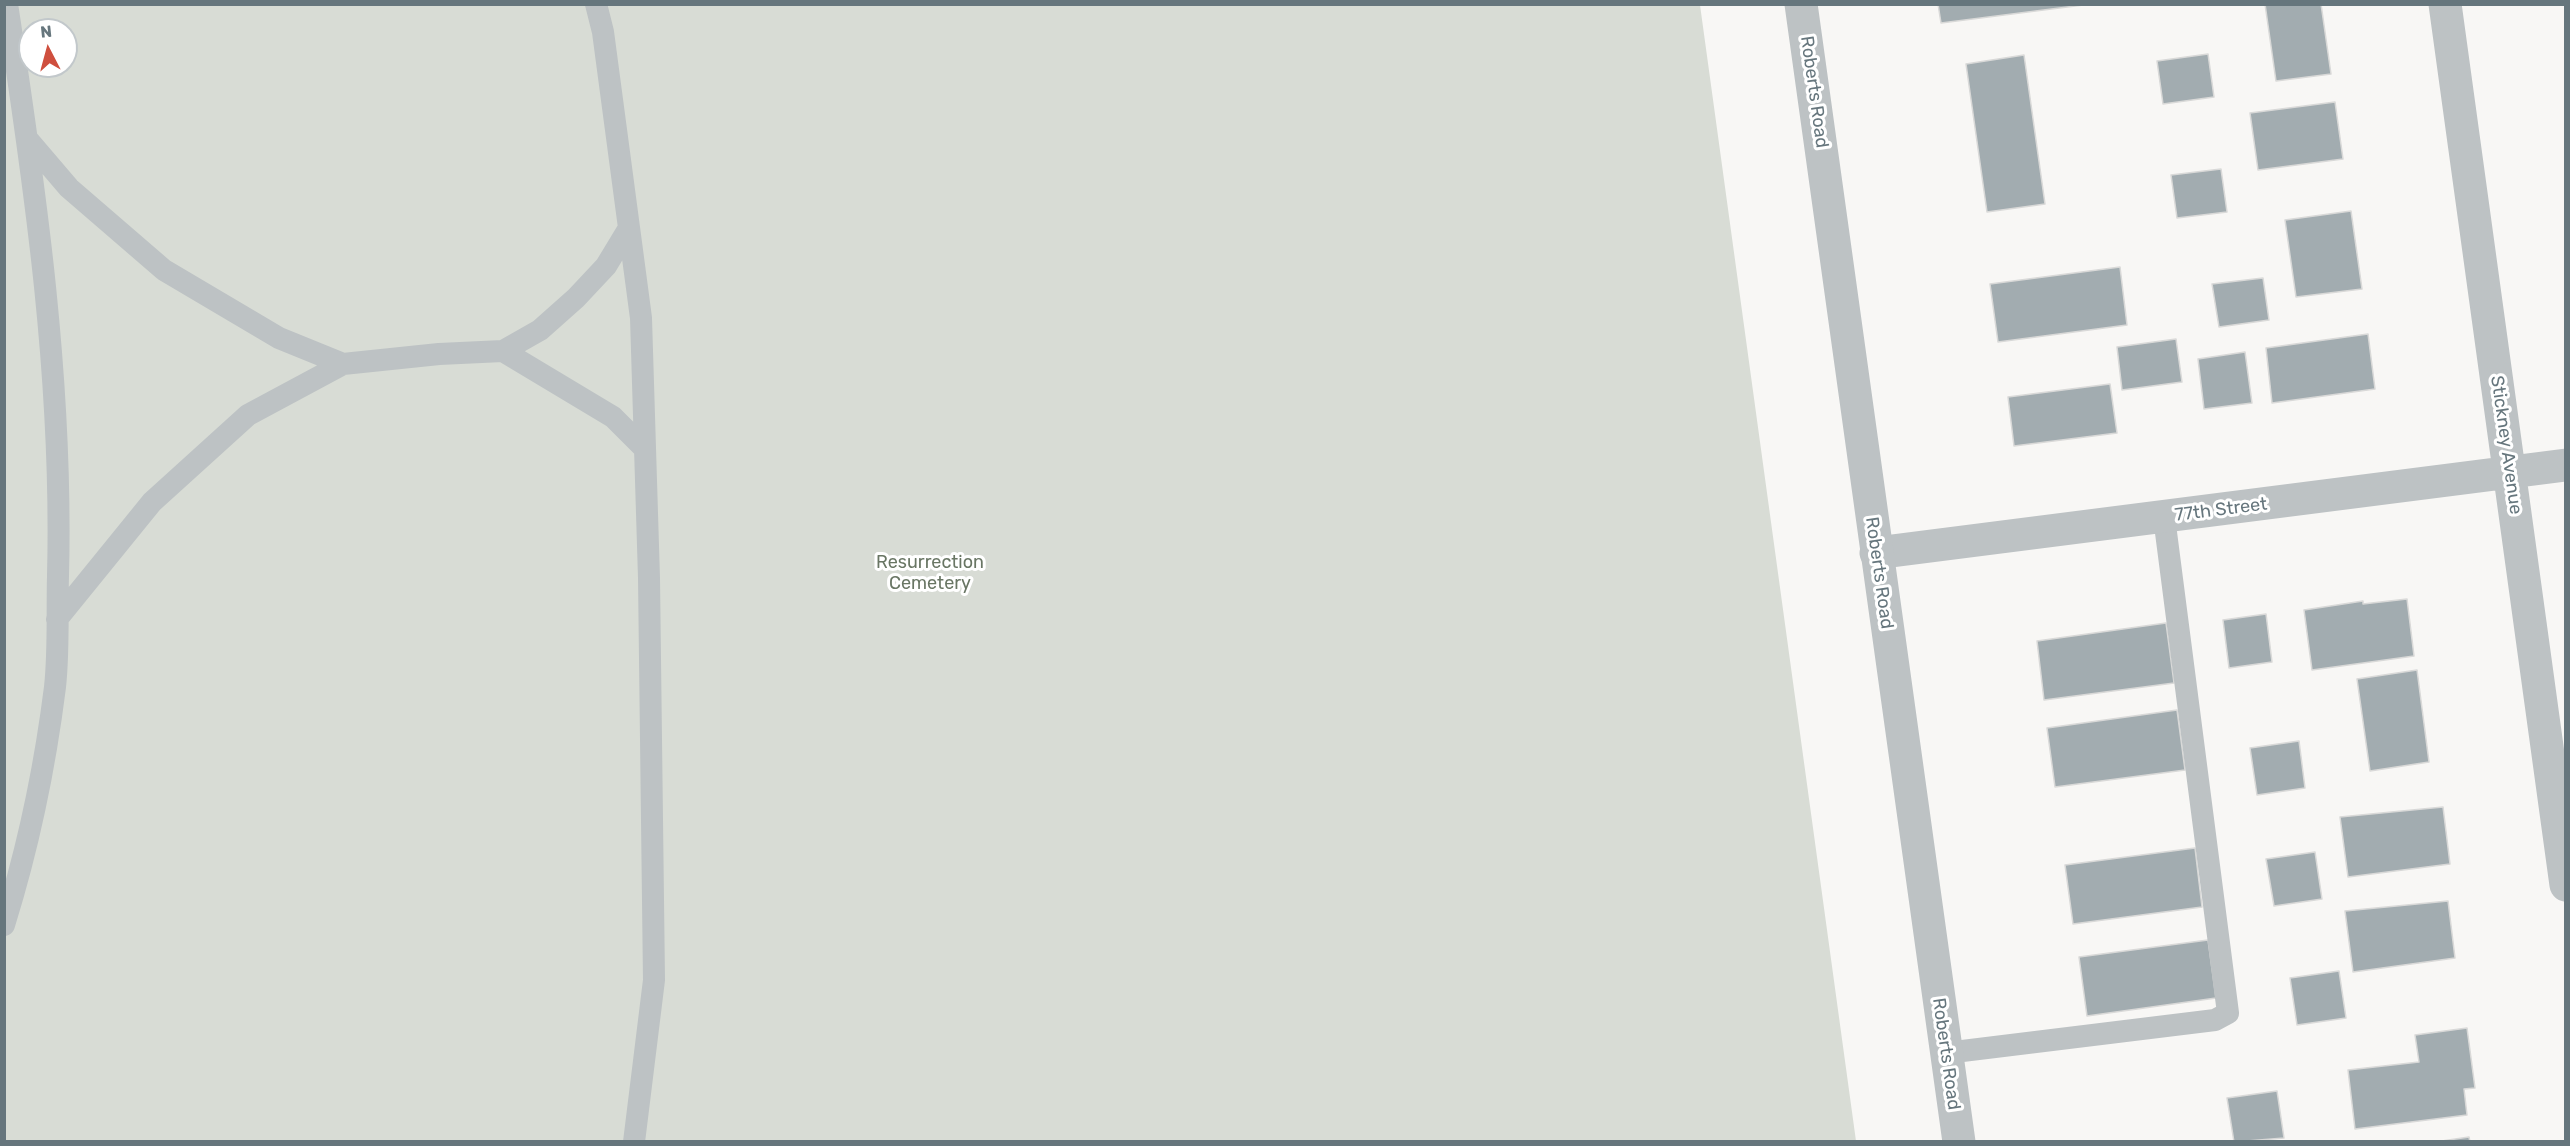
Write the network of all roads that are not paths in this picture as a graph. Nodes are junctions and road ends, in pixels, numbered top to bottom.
1 (7, 4) edge
2 (596, 4) edge
3 (1801, 4) edge
4 (2445, 4) edge
5 (28, 140) junction
6 (629, 228) junction
7 (503, 351) junction
8 (343, 364) junction
9 (645, 449) junction
10 (2565, 465) edge
11 (2509, 472) junction
12 (2163, 517) junction
13 (1876, 553) junction
14 (57, 619) junction
15 (2565, 885) edge
16 (4, 925) edge
17 (1946, 1053) junction
18 (634, 1142) edge
19 (1959, 1142) edge

1 - 5 lane
2 - 6 lane
3 - 13 street, Roberts Road
4 - 11 street, Stickney Avenue
5 - 8 lane
5 - 14 lane
6 - 7 lane
6 - 9 lane
7 - 8 lane
7 - 9 lane
8 - 14 lane
9 - 18 lane
10 - 11 street, 77th Street
11 - 12 street, 77th Street
11 - 15 street, Stickney Avenue
12 - 13 street, 77th Street
12 - 17 lane
13 - 17 street, Roberts Road
14 - 16 lane
17 - 19 street, Roberts Road

